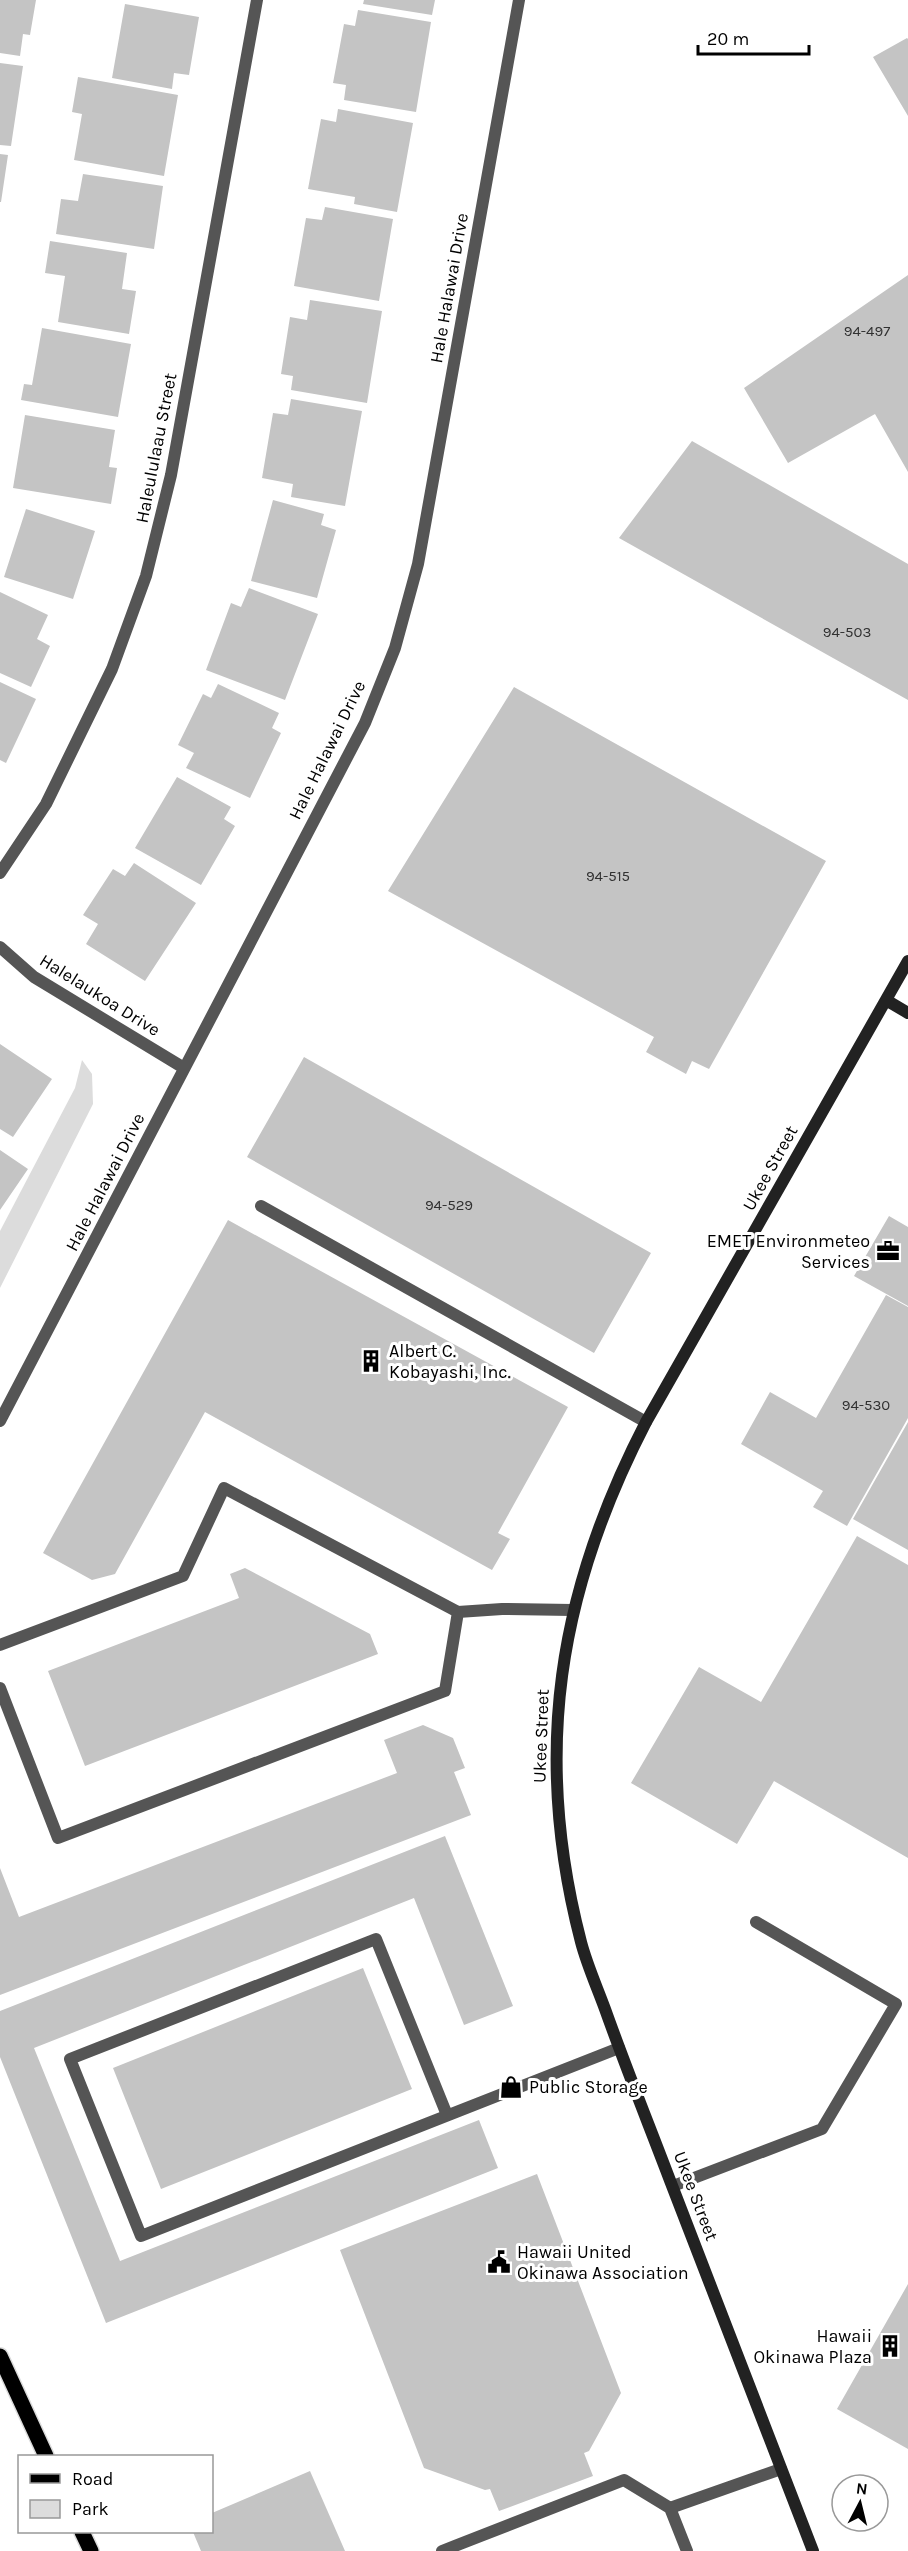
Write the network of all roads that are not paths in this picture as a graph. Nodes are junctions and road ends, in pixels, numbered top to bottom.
1 (256, 0) edge
2 (519, 0) edge
3 (0, 873) edge
4 (0, 947) edge
5 (908, 961) edge
6 (886, 1000) junction
7 (908, 1013) edge
8 (184, 1068) junction
9 (261, 1206) dead end
10 (0, 1421) edge
11 (646, 1422) junction
12 (572, 1610) junction
13 (458, 1612) junction
14 (0, 1645) edge
15 (0, 1688) edge
16 (756, 1922) dead end
17 (619, 2048) junction
18 (447, 2115) junction
19 (673, 2186) junction
20 (0, 2356) edge
21 (45, 2455) edge
22 (781, 2469) junction
23 (670, 2508) junction
24 (82, 2533) edge
25 (91, 2551) edge
26 (442, 2551) edge
27 (687, 2551) edge
28 (813, 2551) edge

1 - 3 street, Haleululaau Street
2 - 8 street, Hale Halawai Drive
4 - 8 street, Halelaukoa Drive
5 - 6 street, Ukee Street
6 - 7 street
6 - 11 street, Ukee Street
8 - 10 street, Hale Halawai Drive
9 - 11 street
11 - 12 street, Ukee Street
12 - 13 street
12 - 17 street, Ukee Street
13 - 14 street
13 - 15 street
16 - 19 street
17 - 18 street
17 - 19 street, Ukee Street
18 - 18 street
19 - 22 street, Ukee Street
20 - 21 main road
22 - 23 street
22 - 28 street, Ukee Street
23 - 26 street
23 - 27 street
24 - 25 main road

